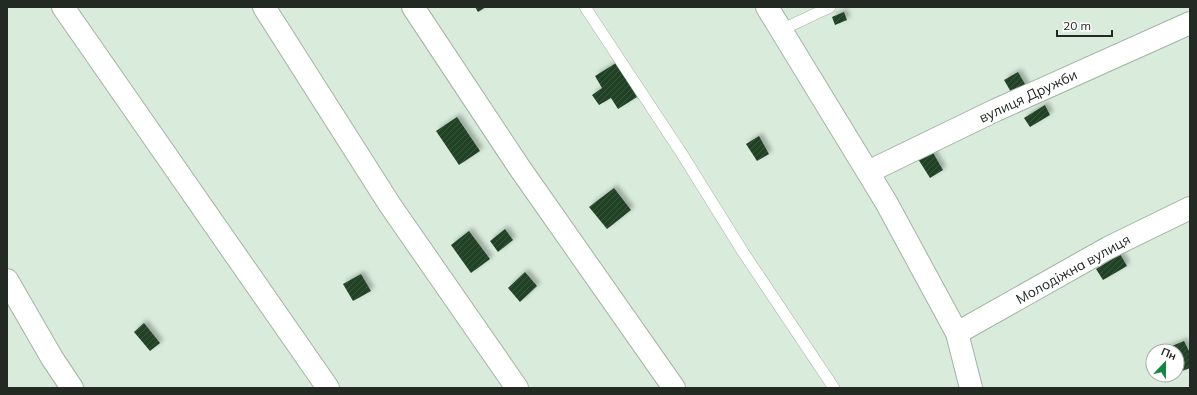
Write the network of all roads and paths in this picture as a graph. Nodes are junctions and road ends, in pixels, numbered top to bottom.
1 (63, 7) edge
2 (264, 7) edge
3 (413, 7) edge
4 (585, 7) edge
5 (766, 7) edge
6 (830, 7) edge
7 (1190, 23) edge
8 (781, 30) junction
9 (868, 172) junction
10 (1190, 208) edge
11 (7, 280) edge
12 (957, 333) junction
13 (72, 388) edge
14 (328, 388) edge
15 (517, 388) edge
16 (674, 388) edge
17 (834, 388) edge
18 (971, 388) edge

1 - 14 street
2 - 15 street
3 - 16 street
4 - 17 lane
5 - 8 street
6 - 8 lane
7 - 9 street, вулиця Дружби
8 - 9 street
9 - 12 street
10 - 12 street, Молодіжна вулиця
11 - 13 street
12 - 18 street

